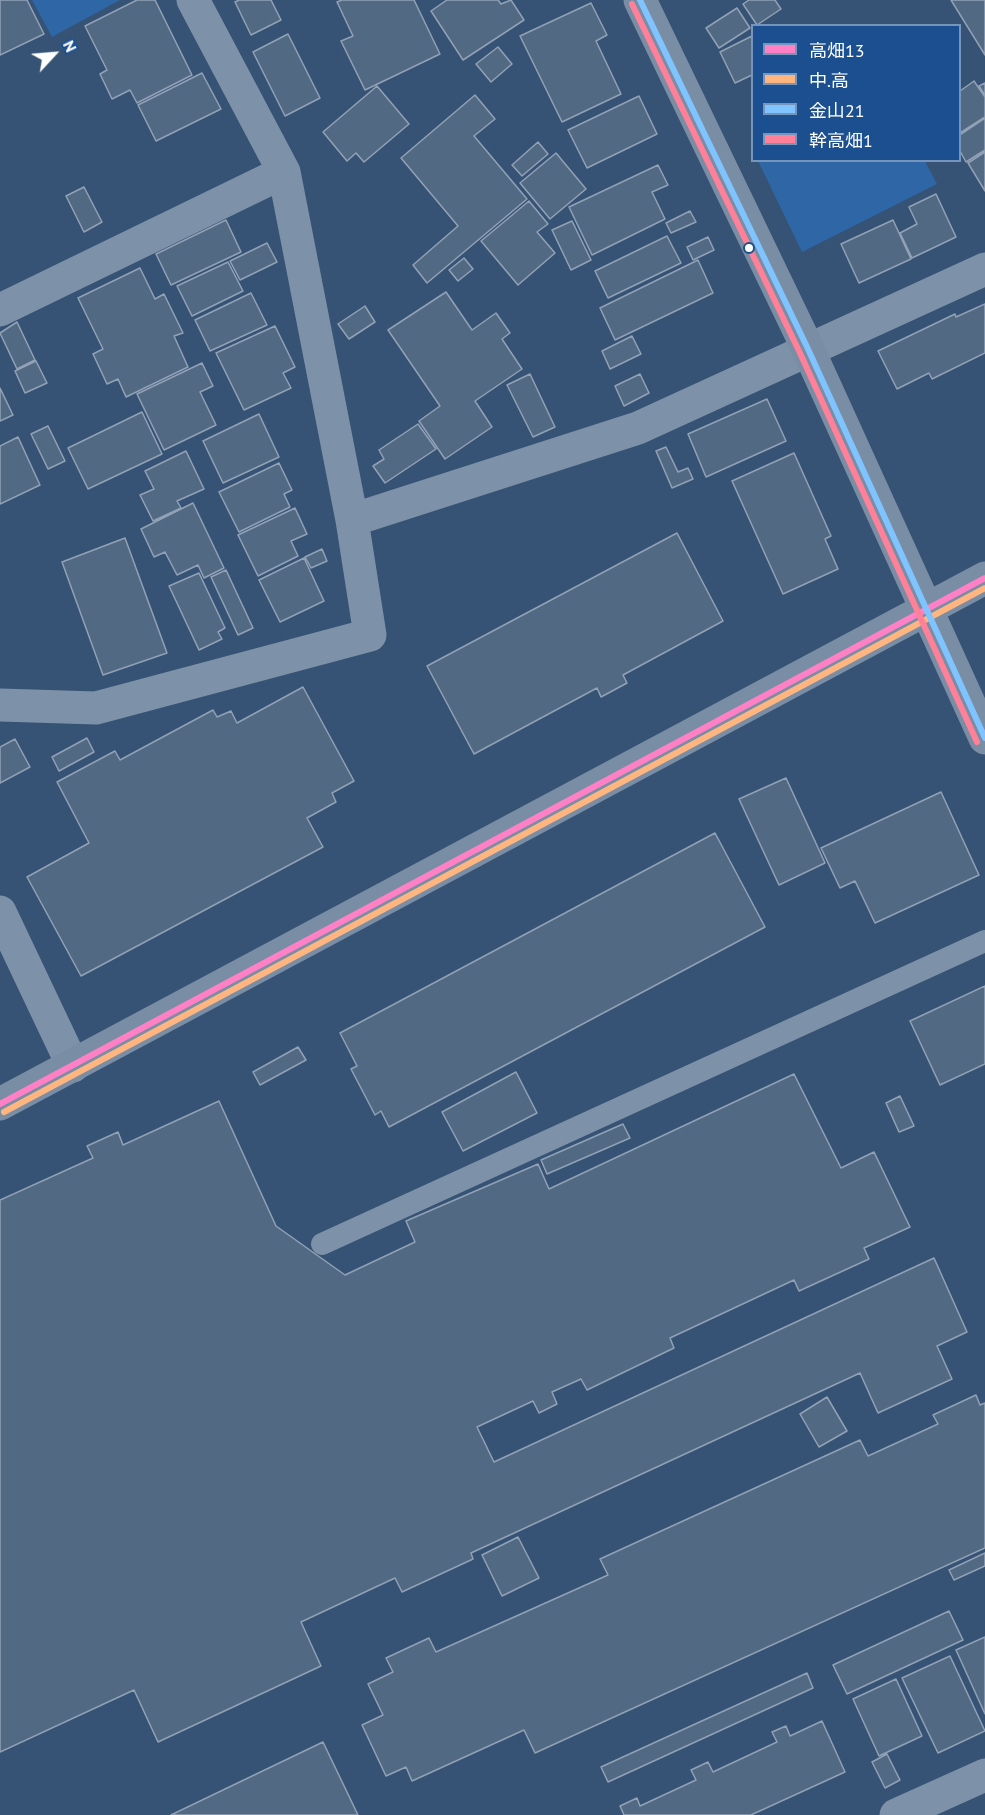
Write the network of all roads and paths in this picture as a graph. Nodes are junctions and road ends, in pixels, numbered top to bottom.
1 (193, 0) edge
2 (640, 0) edge
3 (284, 172) junction
4 (985, 268) edge
5 (0, 310) edge
6 (808, 349) junction
7 (352, 520) junction
8 (985, 578) edge
9 (926, 610) junction
10 (0, 705) edge
11 (985, 738) edge
12 (0, 912) edge
13 (985, 941) edge
14 (73, 1066) junction
15 (0, 1104) edge
16 (322, 1244) dead end
17 (985, 1775) edge
18 (896, 1815) edge

1 - 3 street
2 - 6 street
3 - 5 street
3 - 7 street
4 - 6 street
6 - 7 street
6 - 9 street
7 - 10 street
8 - 9 street
9 - 11 street
9 - 14 street
12 - 14 street
13 - 16 lane
14 - 15 street
17 - 18 street

